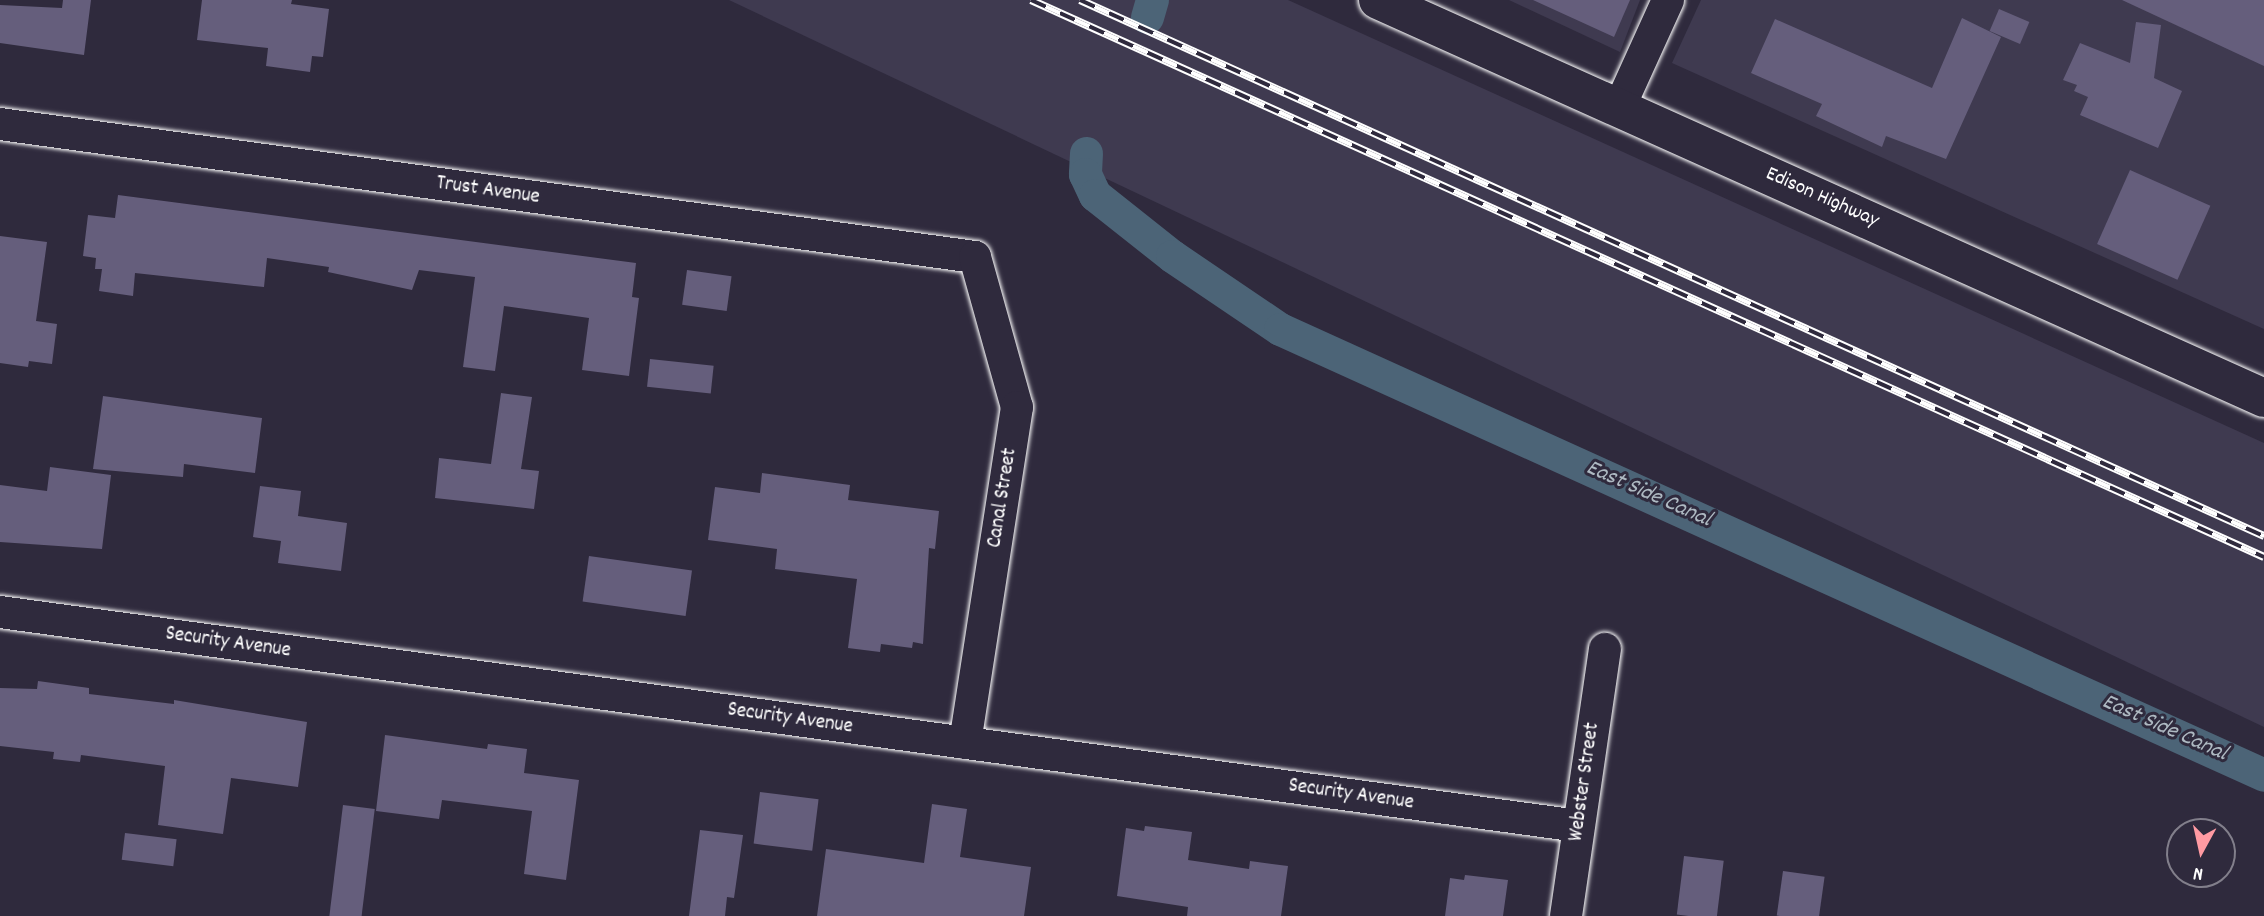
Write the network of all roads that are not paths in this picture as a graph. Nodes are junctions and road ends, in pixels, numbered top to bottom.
1 (1378, 0) edge
2 (1668, 0) edge
3 (1620, 106) junction
4 (0, 124) edge
5 (975, 257) joint
6 (2264, 398) edge
7 (0, 612) edge
8 (1605, 649) dead end
9 (965, 743) junction
10 (1579, 826) junction
11 (1566, 916) edge

1 - 3 main road, Edison Highway
2 - 3 street
3 - 6 main road, Edison Highway
4 - 5 street, Trust Avenue
5 - 9 street, Canal Street
7 - 9 street, Security Avenue
8 - 10 street, Webster Street
9 - 10 street, Security Avenue
10 - 11 street, Webster Street

